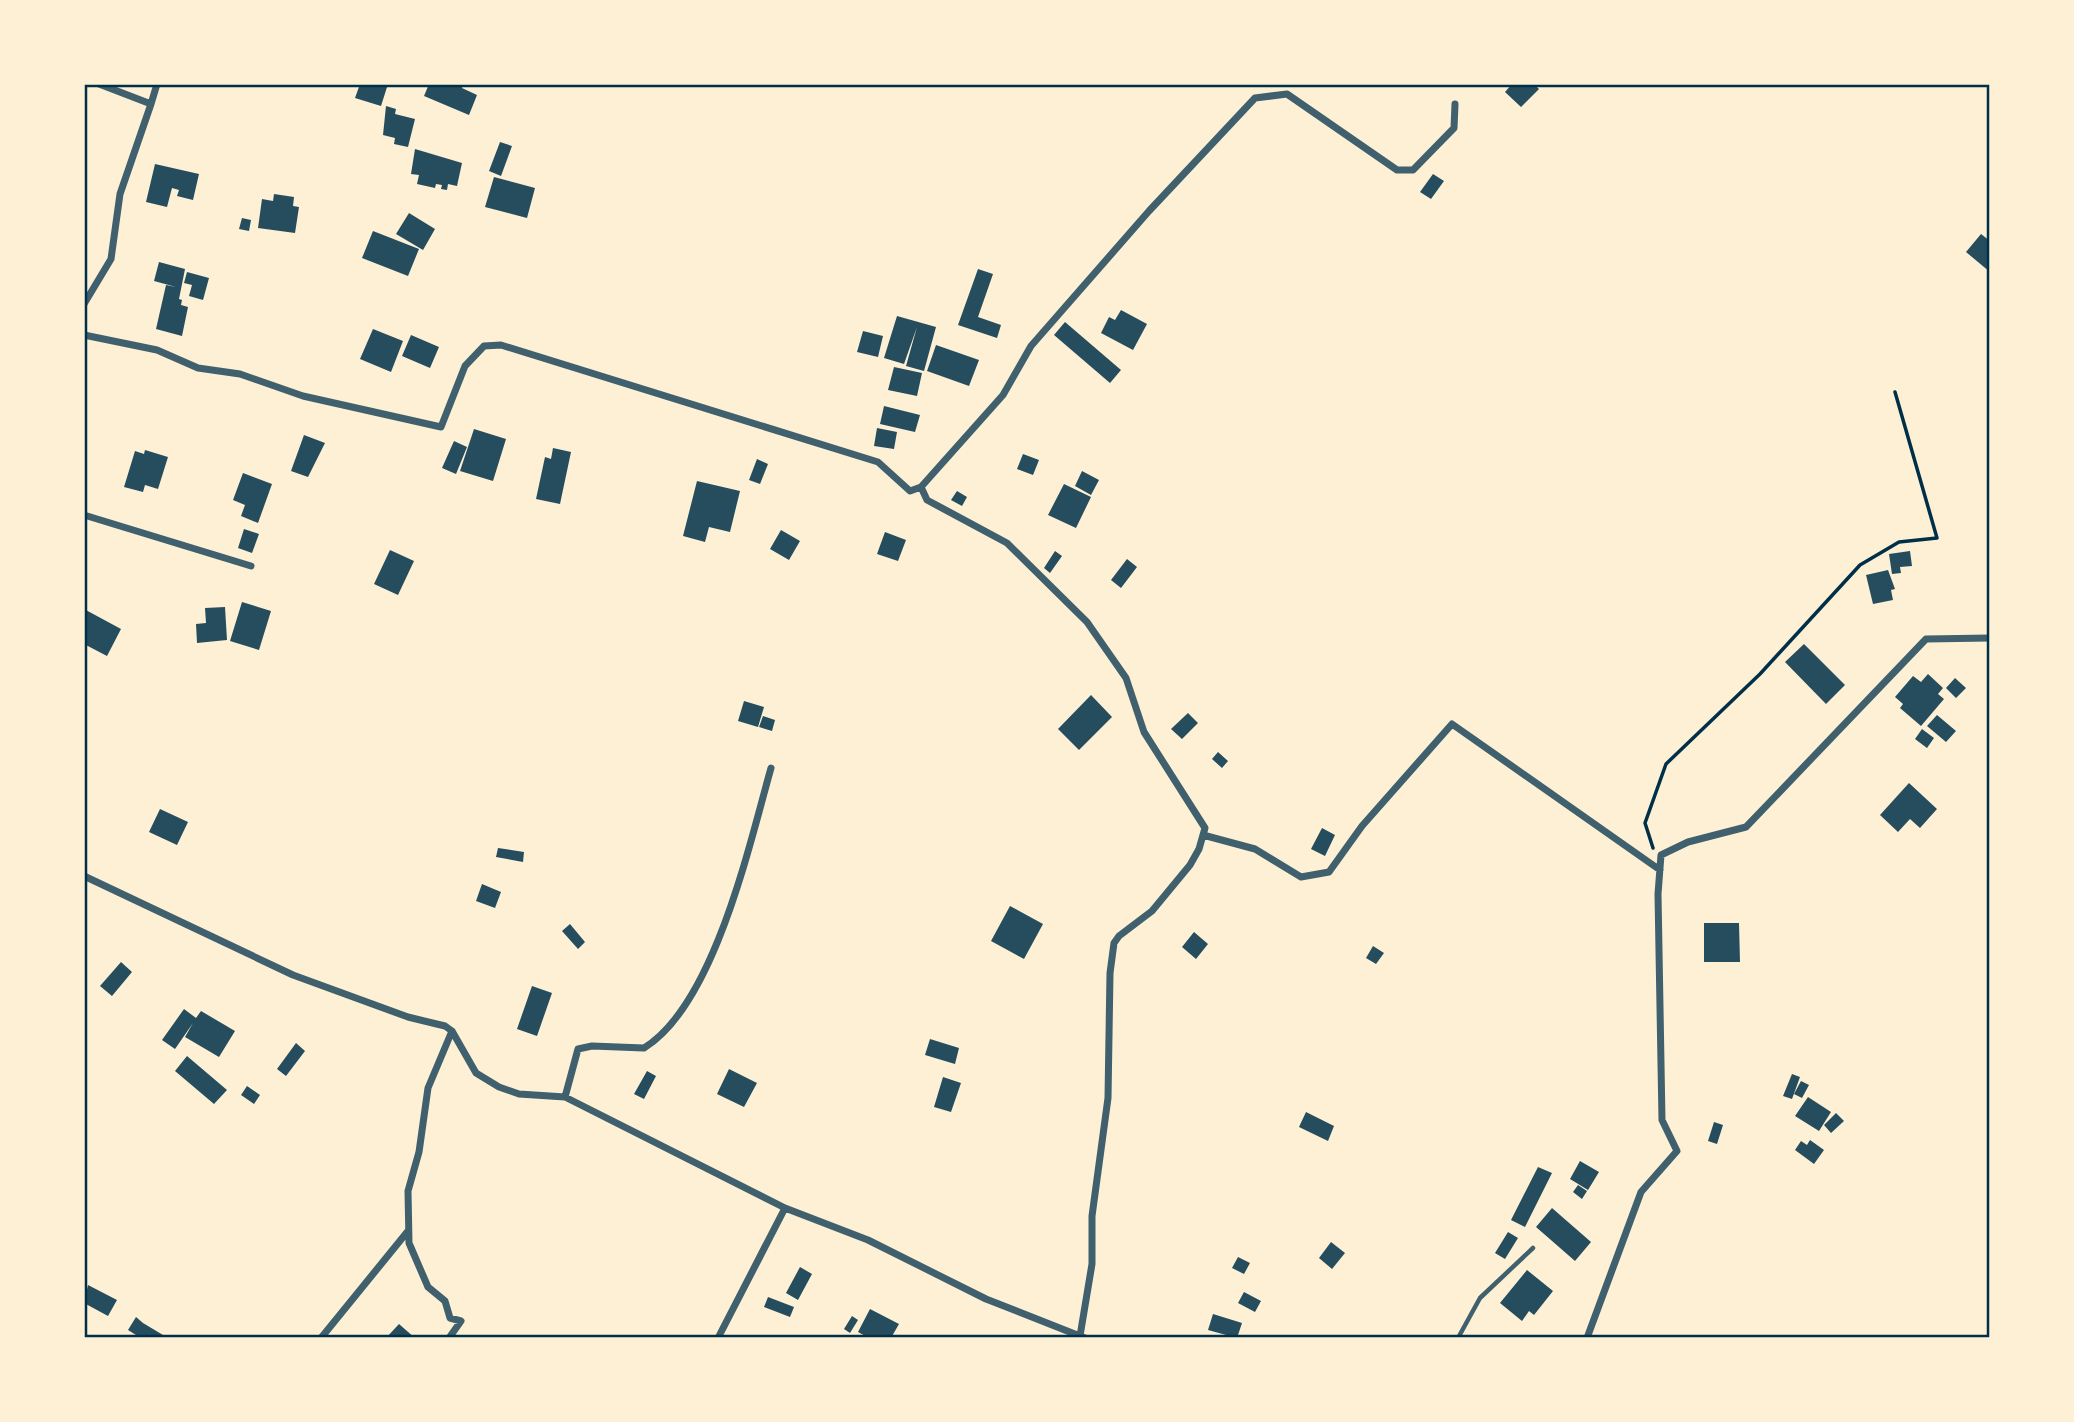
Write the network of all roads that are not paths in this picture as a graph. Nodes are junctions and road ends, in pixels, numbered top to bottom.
1 (99, 84) edge
2 (157, 84) edge
3 (151, 104) junction
4 (1455, 104) dead end
5 (84, 304) edge
6 (84, 335) edge
7 (922, 487) junction
8 (84, 515) edge
9 (251, 566) dead end
10 (1990, 638) edge
11 (771, 768) dead end
12 (1203, 835) junction
13 (1660, 870) junction
14 (84, 876) edge
15 (452, 1031) junction
16 (565, 1097) junction
17 (785, 1208) junction
18 (408, 1231) junction
19 (1533, 1248) dead end
20 (1083, 1337) edge
21 (321, 1338) edge
22 (449, 1338) edge
23 (718, 1338) edge
24 (1458, 1338) edge
25 (1587, 1338) edge

1 - 3 street
2 - 3 street
3 - 5 street
4 - 7 street
6 - 7 street
7 - 12 street
8 - 9 street
10 - 13 street
11 - 16 street
12 - 13 street
12 - 20 street
13 - 25 street
14 - 15 street
15 - 16 street
15 - 18 street
16 - 17 street
17 - 20 street
17 - 23 street
18 - 21 street
18 - 22 street
19 - 24 lane

